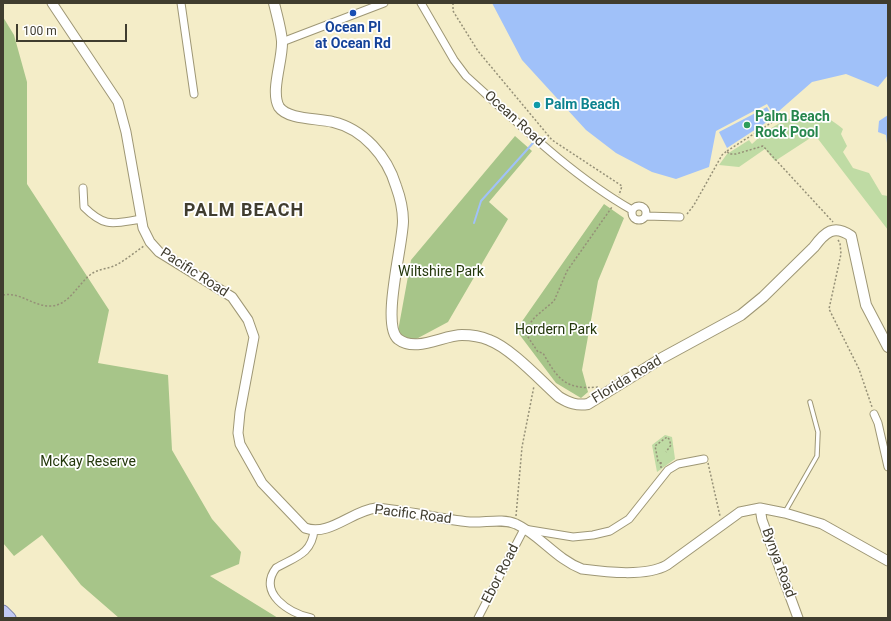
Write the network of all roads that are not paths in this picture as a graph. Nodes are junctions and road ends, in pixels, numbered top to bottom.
1 (52, 3) edge
2 (181, 3) edge
3 (274, 3) edge
4 (384, 3) edge
5 (421, 3) edge
6 (282, 42) junction
7 (194, 94) dead end
8 (83, 188) dead end
9 (632, 210) junction
10 (646, 216) junction
11 (680, 217) road end
12 (142, 219) junction
13 (888, 347) edge
14 (810, 402) dead end
15 (874, 414) road end
16 (704, 459) road end
17 (888, 467) edge
18 (760, 508) junction
19 (785, 513) junction
20 (519, 527) junction
21 (314, 530) junction
22 (888, 561) edge
23 (3, 611) edge
24 (10, 618) edge
25 (311, 618) edge
26 (478, 618) edge
27 (798, 618) edge

1 - 12 street, Pacific Road
2 - 7 street
3 - 6 main road, Florida Road
4 - 6 street
5 - 9 street, Ocean Road
6 - 13 main road, Florida Road
8 - 12 street
9 - 10 street
9 - 10 street
10 - 11 street
12 - 21 street, Pacific Road
14 - 19 lane
15 - 17 street
16 - 20 street
18 - 19 street
18 - 20 street
18 - 27 street, Bynya Road
19 - 22 street
20 - 21 street, Pacific Road
20 - 26 street, Ebor Road
21 - 25 street
23 - 24 main road

